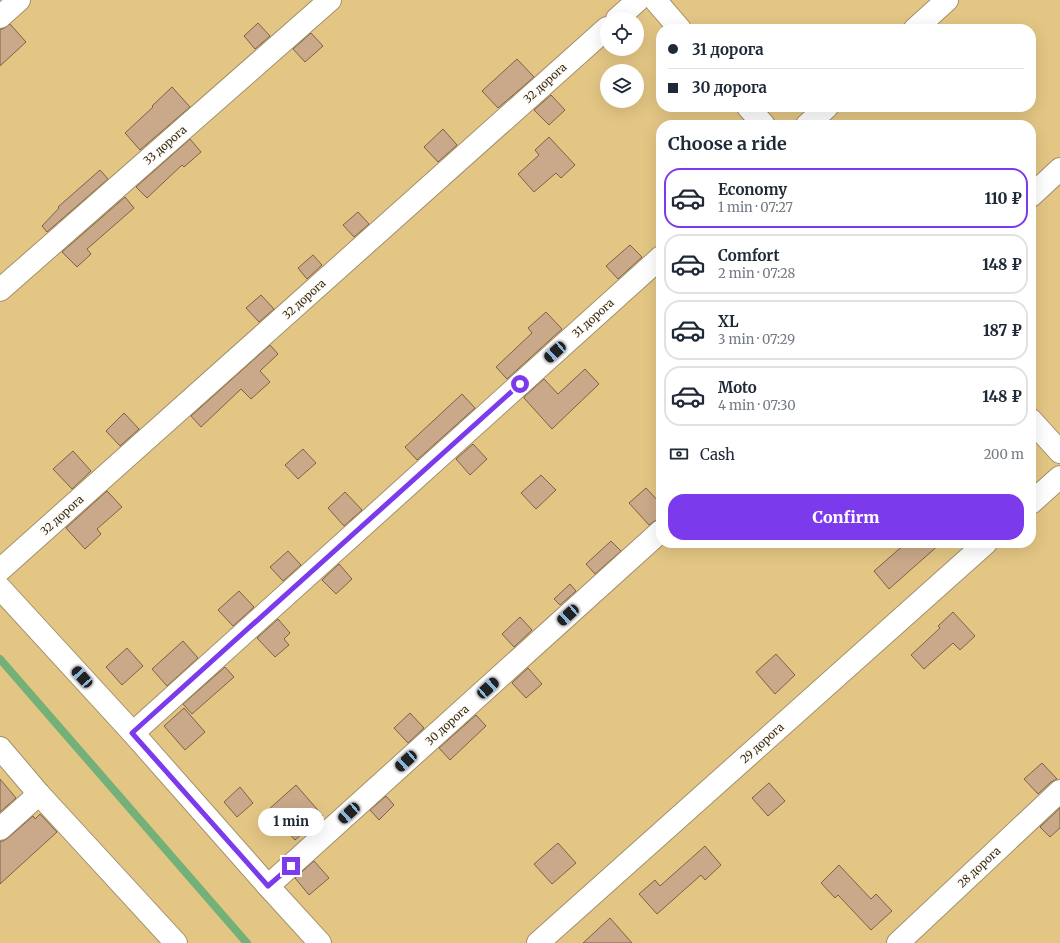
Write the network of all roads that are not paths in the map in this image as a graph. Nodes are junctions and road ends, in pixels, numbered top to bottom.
1 (19, 0) edge
2 (330, 0) edge
3 (638, 0) edge
4 (655, 0) edge
5 (947, 0) edge
6 (625, 12) edge
7 (0, 16) edge
8 (676, 24) edge
9 (920, 24) edge
10 (600, 34) edge
11 (752, 112) edge
12 (821, 112) edge
13 (760, 120) edge
14 (813, 120) edge
15 (1060, 169) edge
16 (1036, 191) edge
17 (656, 261) edge
18 (0, 290) edge
19 (1036, 426) edge
20 (1060, 452) edge
21 (1060, 477) edge
22 (1036, 499) edge
23 (656, 536) edge
24 (980, 548) edge
25 (0, 570) edge
26 (0, 588) edge
27 (132, 733) junction
28 (0, 748) edge
29 (1060, 791) edge
30 (39, 794) junction
31 (0, 829) edge
32 (268, 886) junction
33 (176, 943) edge
34 (320, 943) edge
35 (538, 943) edge
36 (898, 943) edge

1 - 7 street
2 - 18 street, 33 дорога
3 - 6 street
4 - 8 street
5 - 9 street
10 - 25 street, 32 дорога
11 - 13 street
12 - 14 street
15 - 16 street
17 - 27 street, 31 дорога
19 - 20 street
21 - 22 street
23 - 32 street, 30 дорога
24 - 35 street, 29 дорога
26 - 27 street
27 - 32 street
28 - 30 street
29 - 36 street, 28 дорога
30 - 31 street
30 - 33 street
32 - 34 street

